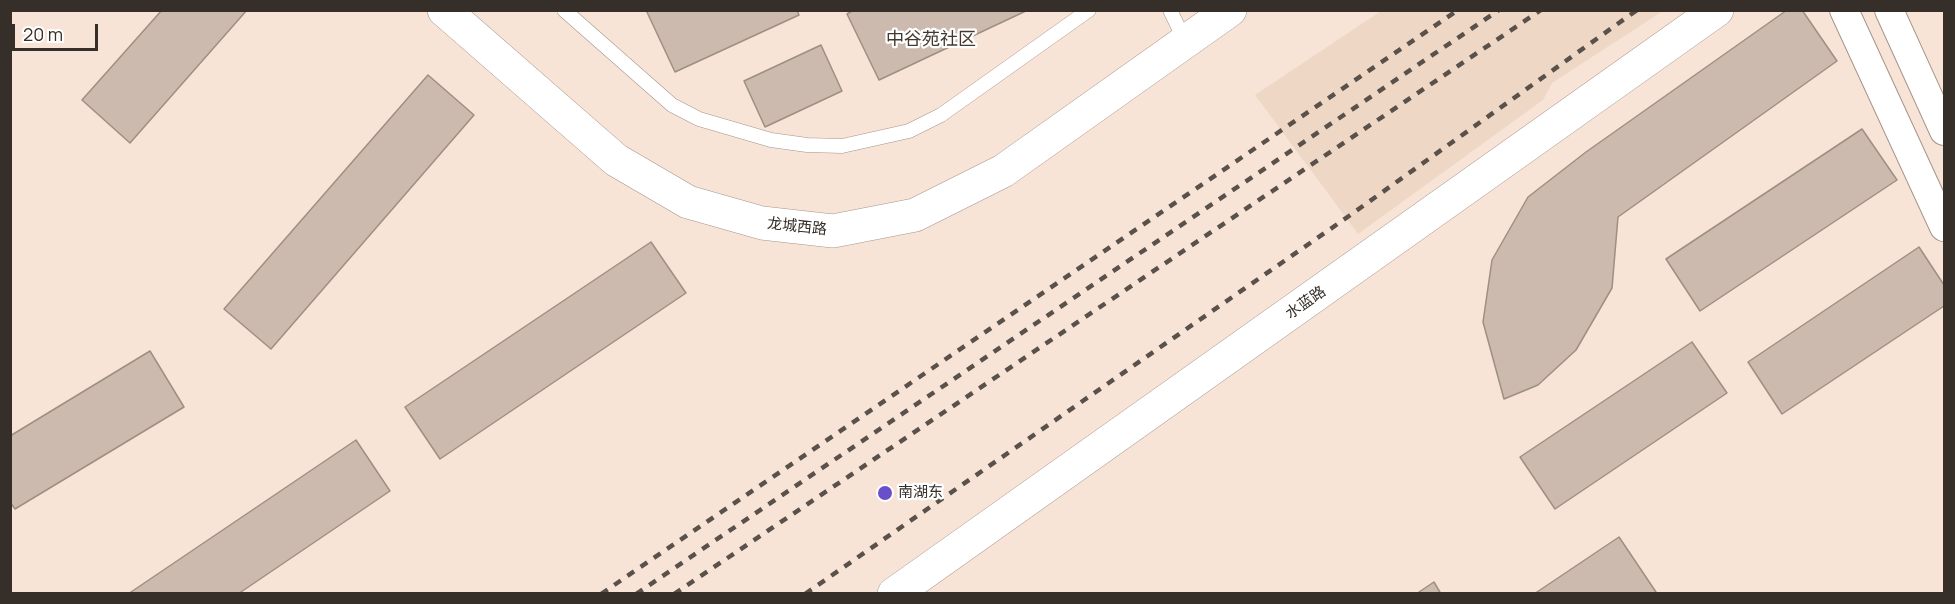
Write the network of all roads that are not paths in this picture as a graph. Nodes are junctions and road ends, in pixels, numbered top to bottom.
1 (444, 10) edge
2 (564, 10) edge
3 (1089, 10) edge
4 (1170, 10) edge
5 (1230, 10) edge
6 (1717, 10) edge
7 (1844, 10) edge
8 (1889, 10) edge
9 (1185, 41) junction
10 (1944, 131) edge
11 (1944, 227) edge
12 (894, 594) edge

1 - 9 street, 龙城西路
2 - 3 lane
4 - 9 lane
5 - 9 street, 龙城西路
6 - 12 street, 水蓝路
7 - 11 street
8 - 10 street

